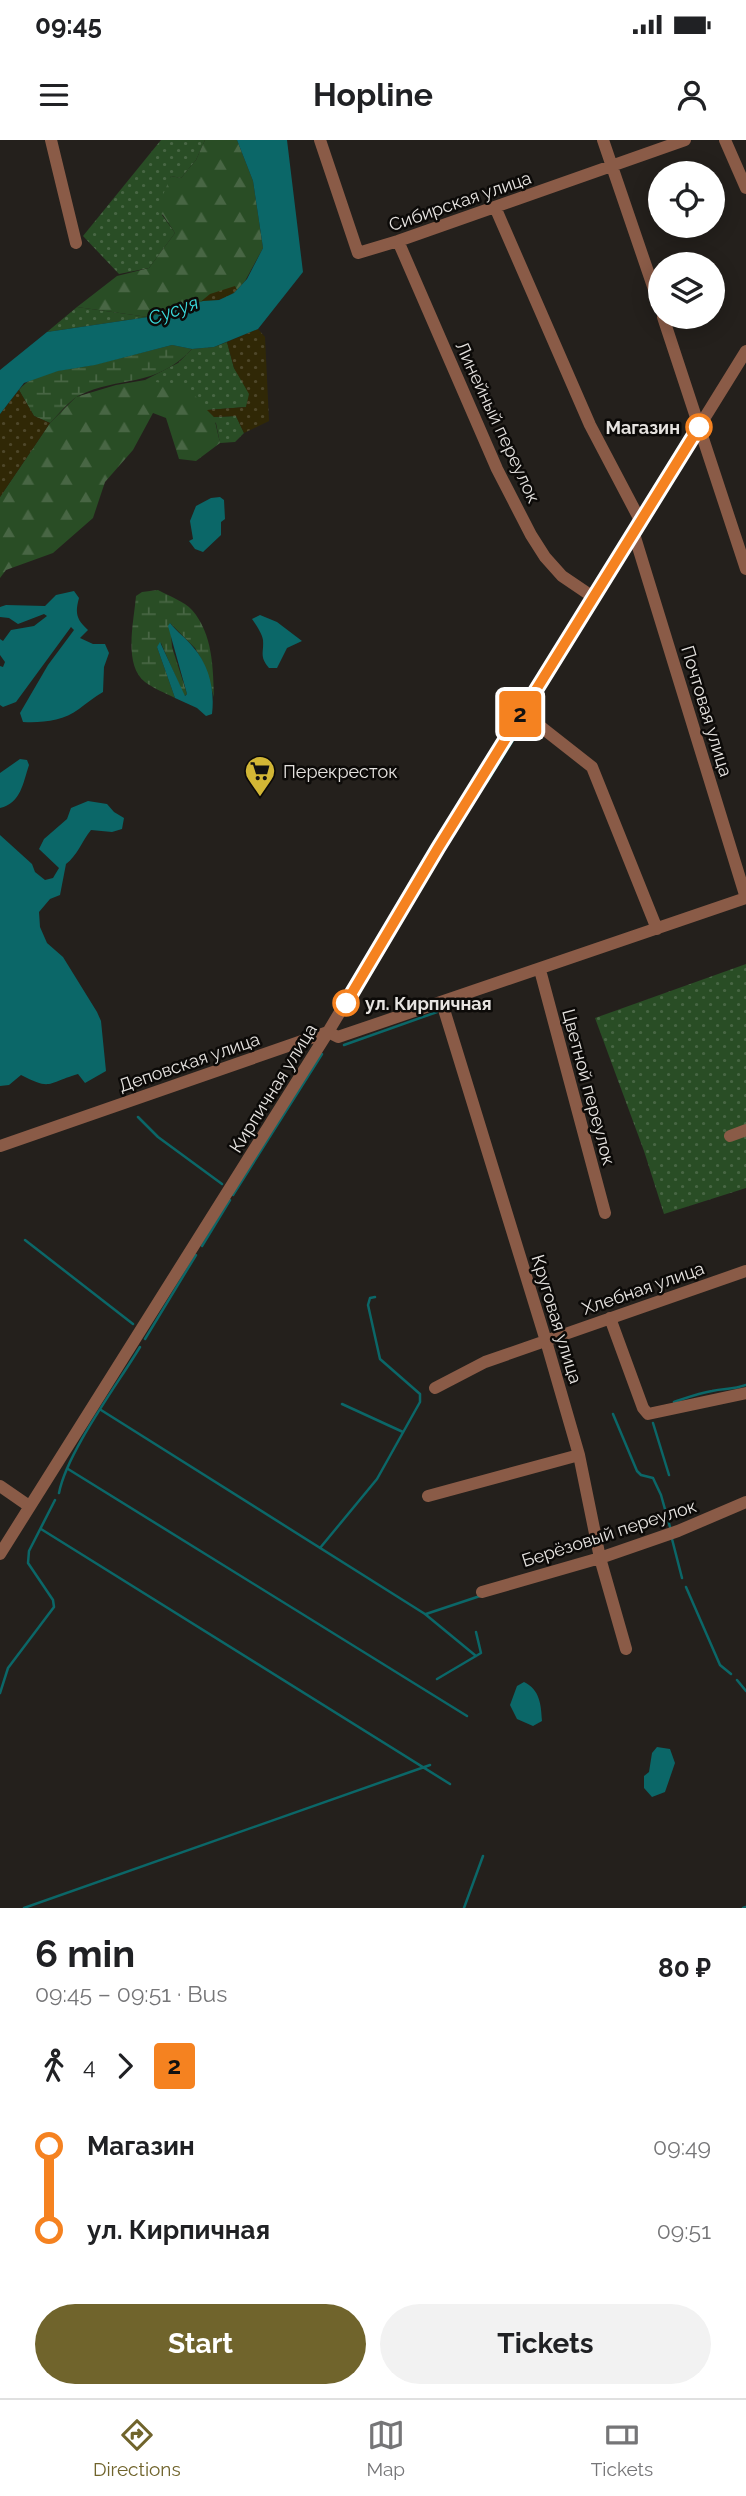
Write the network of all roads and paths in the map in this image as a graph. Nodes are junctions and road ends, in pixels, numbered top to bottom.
1 (51, 140) edge
2 (320, 140) edge
3 (603, 140) edge
4 (685, 140) edge
5 (725, 140) edge
6 (612, 166) junction
7 (746, 188) edge
8 (495, 207) junction
9 (398, 241) junction
10 (76, 243) dead end
11 (648, 272) edge
12 (667, 329) edge
13 (746, 351) edge
14 (699, 427) junction
15 (642, 522) junction
16 (634, 534) junction
17 (746, 569) edge
18 (593, 597) junction
19 (522, 712) junction
20 (746, 898) edge
21 (657, 929) junction
22 (540, 970) junction
23 (442, 1003) junction
24 (328, 1032) junction
25 (746, 1130) edge
26 (730, 1136) dead end
27 (0, 1146) edge
28 (605, 1213) dead end
29 (746, 1271) edge
30 (610, 1318) junction
31 (546, 1340) junction
32 (435, 1388) dead end
33 (746, 1393) edge
34 (579, 1455) junction
35 (0, 1486) edge
36 (428, 1496) dead end
37 (746, 1502) edge
38 (29, 1506) junction
39 (0, 1555) edge
40 (600, 1558) junction
41 (482, 1592) dead end
42 (626, 1649) dead end

1 - 10 street
2 - 9 street, Сибирская улица
3 - 6 street
4 - 6 street, Сибирская улица
5 - 7 street
6 - 8 street, Сибирская улица
6 - 11 street
8 - 9 street, Сибирская улица
8 - 15 street
9 - 18 street, Линейный переулок
12 - 14 street
13 - 14 street, Кирпичная улица
14 - 15 street, Кирпичная улица
14 - 17 street
15 - 16 street, Кирпичная улица
16 - 18 street, Кирпичная улица
16 - 20 street, Почтовая улица
18 - 19 street, Кирпичная улица
19 - 21 street
19 - 24 street, Кирпичная улица
20 - 21 street, Деповская улица
21 - 22 street, Деповская улица
22 - 23 street, Деповская улица
22 - 28 street, Цветной переулок
23 - 24 street, Деповская улица
23 - 31 street, Круговая улица
24 - 27 street, Деповская улица
24 - 38 street, Кирпичная улица
25 - 26 street
29 - 30 street, Хлебная улица
30 - 31 street, Хлебная улица
30 - 33 street
31 - 32 street, Хлебная улица
31 - 34 street, Круговая улица
34 - 36 street
34 - 40 street, Круговая улица
35 - 38 street
37 - 40 street, Берёзовый переулок
38 - 39 street, Кирпичная улица
40 - 41 street, Берёзовый переулок
40 - 42 street, Круговая улица

